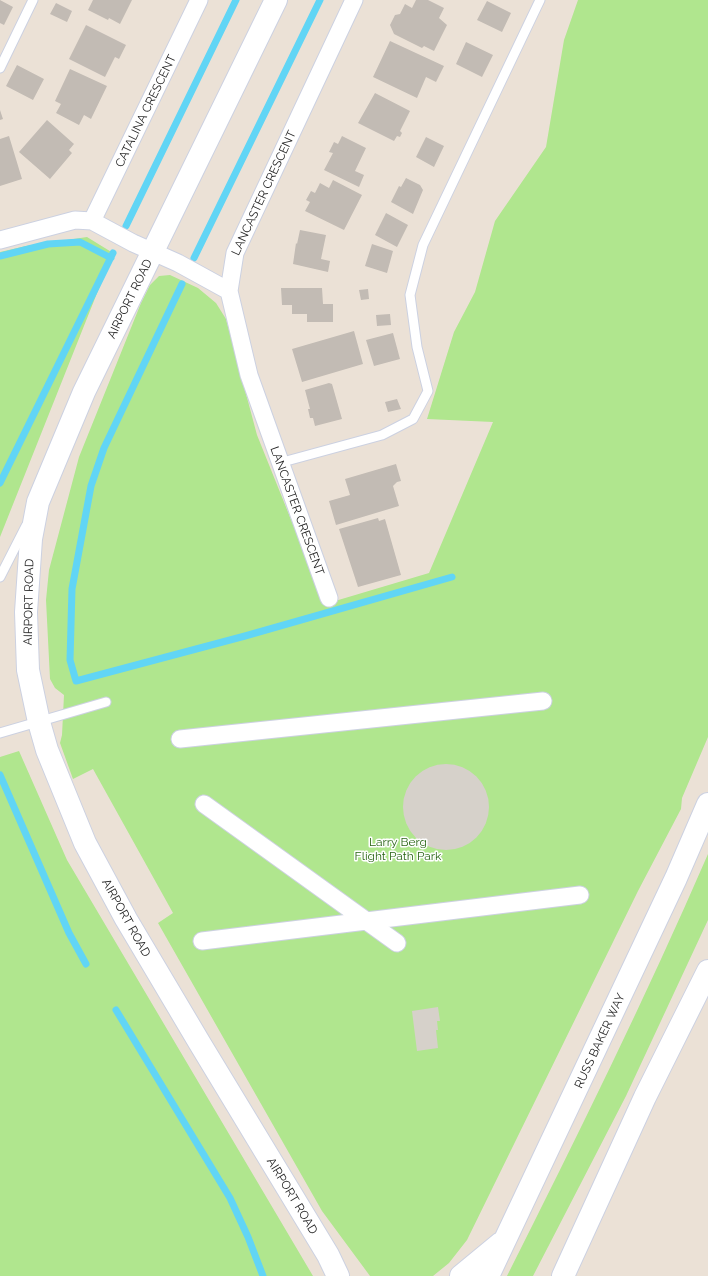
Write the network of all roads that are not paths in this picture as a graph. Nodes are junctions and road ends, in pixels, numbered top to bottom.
1 (33, 0) edge
2 (199, 0) edge
3 (276, 0) edge
4 (354, 0) edge
5 (540, 0) edge
6 (0, 68) edge
7 (92, 221) junction
8 (0, 240) edge
9 (152, 251) junction
10 (229, 291) junction
11 (279, 463) junction
12 (38, 502) junction
13 (0, 577) edge
14 (329, 598) dead end
15 (544, 701) dead end
16 (106, 702) dead end
17 (39, 722) junction
18 (0, 733) edge
19 (180, 739) dead end
20 (204, 804) dead end
21 (708, 804) edge
22 (580, 895) dead end
23 (366, 921) junction
24 (202, 941) dead end
25 (397, 943) dead end
26 (708, 970) edge
27 (507, 1239) junction
28 (328, 1255) junction
29 (338, 1276) edge
30 (350, 1276) edge
31 (460, 1276) edge
32 (488, 1276) edge
33 (563, 1276) edge

1 - 6 lane
2 - 7 street, CATALINA CRESCENT
3 - 9 street, AIRPORT ROAD
4 - 10 street, LANCASTER CRESCENT
5 - 11 lane
7 - 8 street
7 - 9 street
9 - 10 street
9 - 12 street, AIRPORT ROAD
10 - 11 street, LANCASTER CRESCENT
11 - 14 street, LANCASTER CRESCENT
12 - 13 lane
12 - 17 street, AIRPORT ROAD
15 - 19 street
16 - 17 lane
17 - 18 lane
17 - 28 street, AIRPORT ROAD
20 - 23 street
21 - 27 street, RUSS BAKER WAY
22 - 23 street
23 - 24 street
23 - 25 street
26 - 33 street
27 - 31 street
27 - 32 street, RUSS BAKER WAY
28 - 29 street
28 - 30 street

